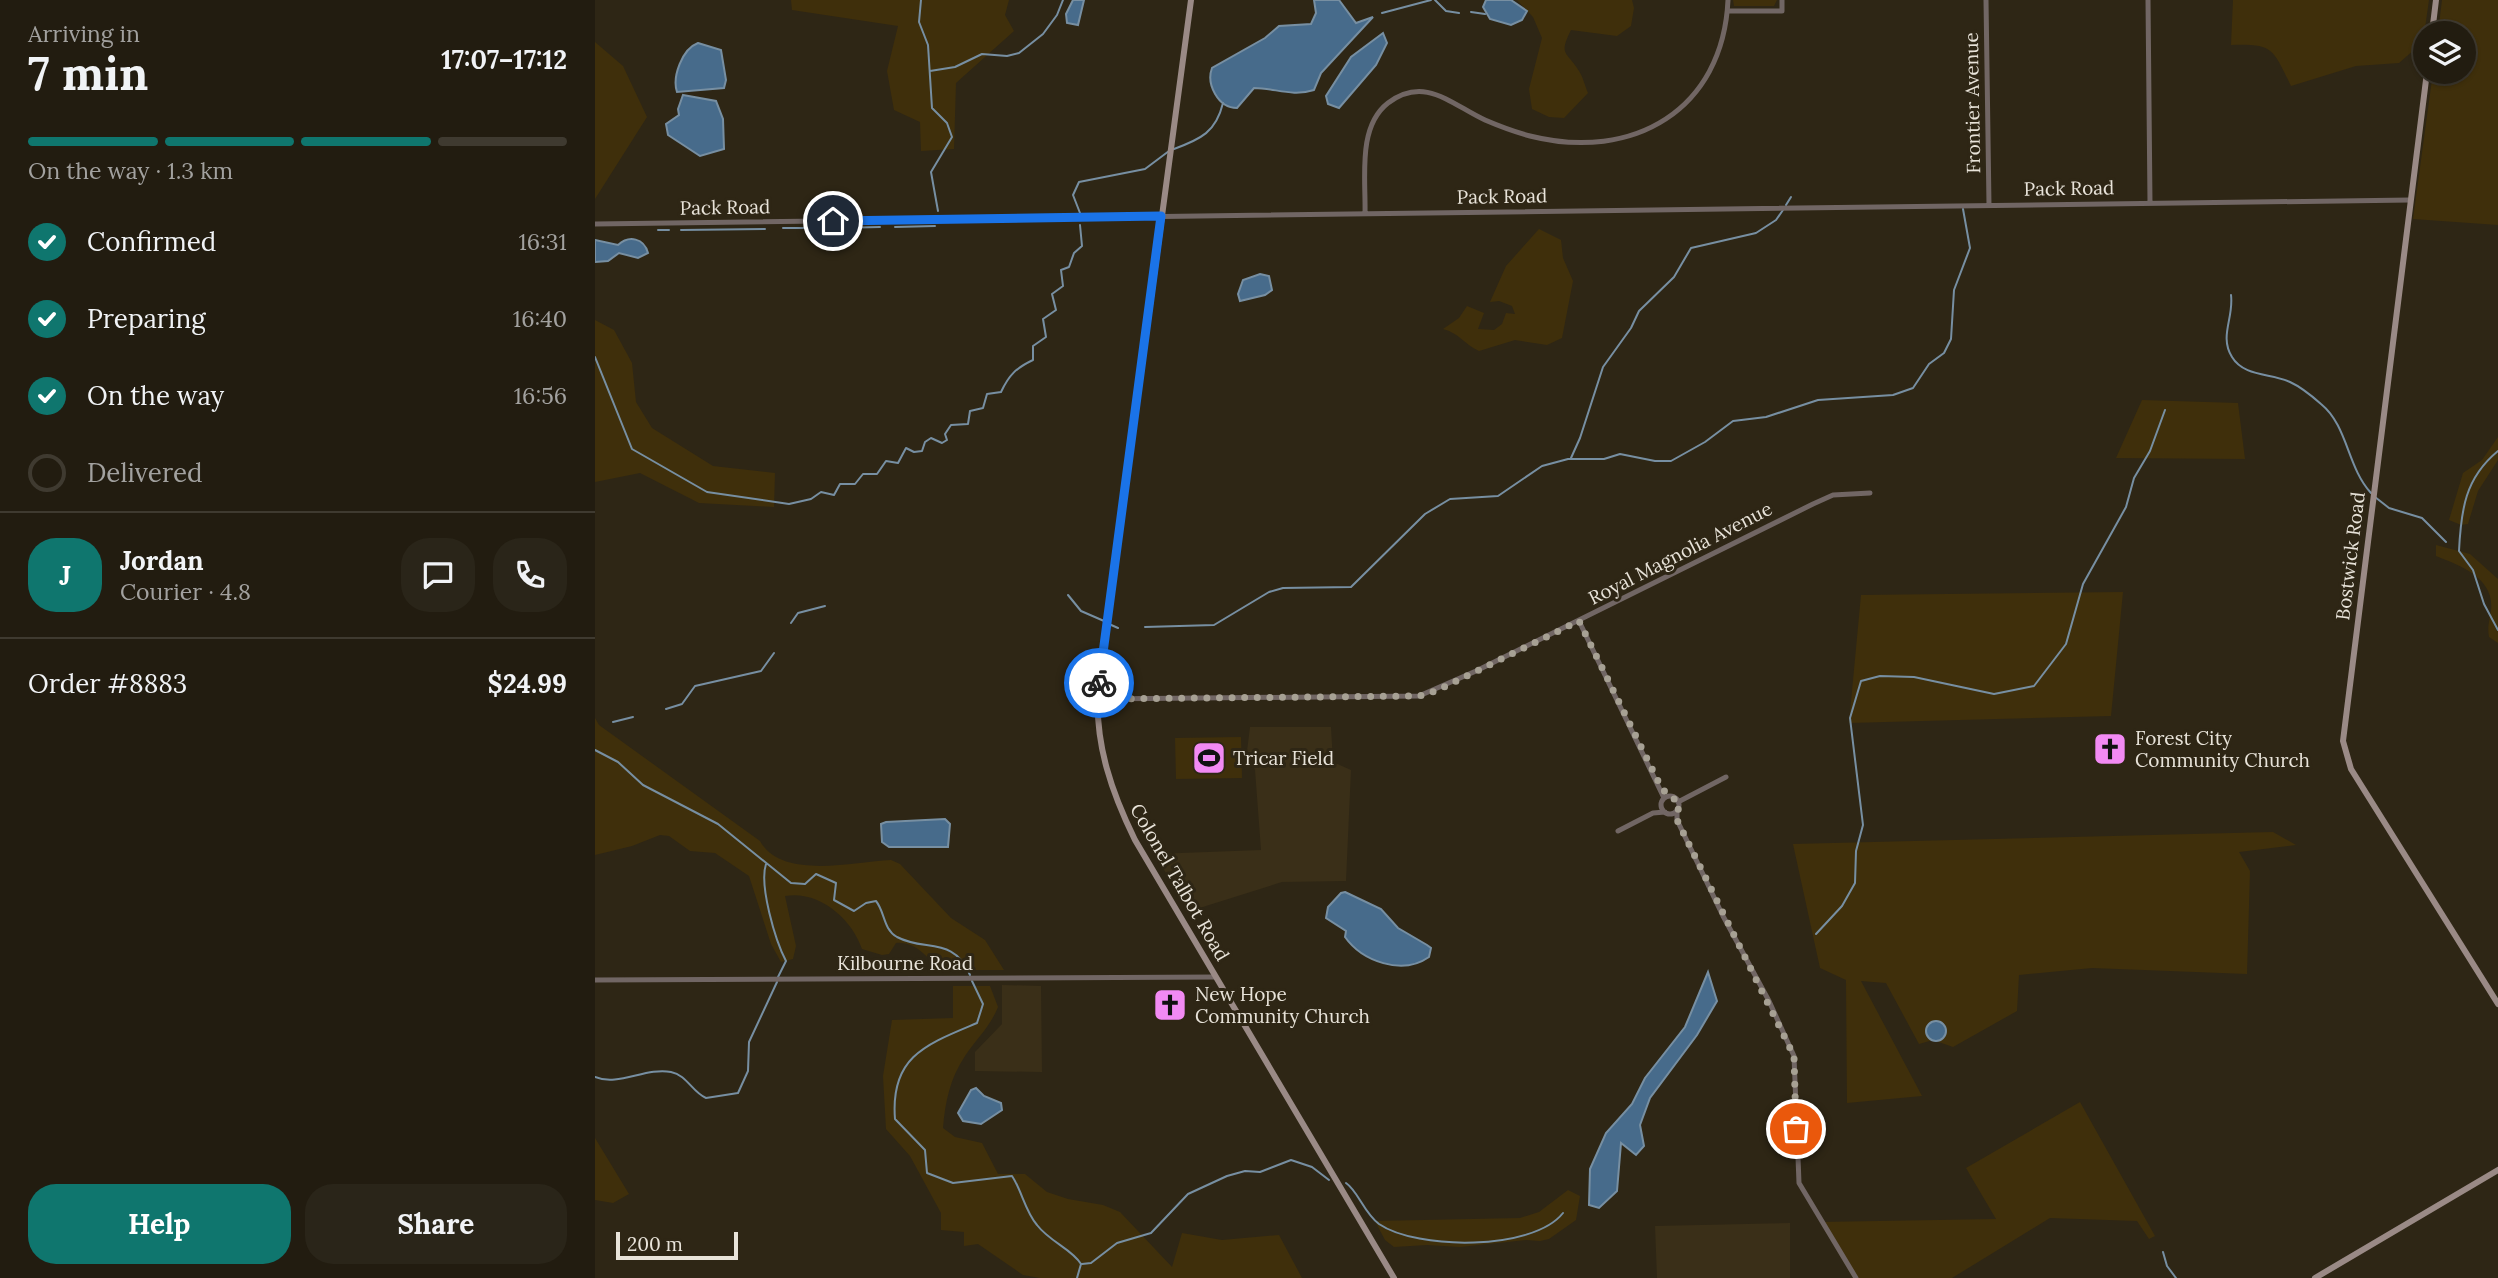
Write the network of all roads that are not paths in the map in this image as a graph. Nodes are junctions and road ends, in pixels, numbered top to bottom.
1 (1191, 0) edge
2 (1728, 0) edge
3 (1782, 0) edge
4 (1986, 0) edge
5 (2148, 0) edge
6 (2436, 0) edge
7 (1728, 11) junction
8 (2433, 21) edge
9 (2425, 84) edge
10 (2410, 200) junction
11 (2150, 203) junction
12 (1989, 205) junction
13 (1365, 214) junction
14 (1161, 216) junction
15 (595, 224) edge
16 (1870, 493) dead end
17 (1579, 621) junction
18 (1097, 699) junction
19 (1726, 777) dead end
20 (1672, 799) junction
21 (1677, 810) junction
22 (1653, 813) junction
23 (1667, 813) junction
24 (1677, 820) junction
25 (1618, 831) dead end
26 (1216, 977) junction
27 (595, 980) edge
28 (2498, 1004) edge
29 (2498, 1170) edge
30 (1394, 1278) edge
31 (1856, 1278) edge
32 (2315, 1278) edge

1 - 14 main road, Colonel Talbot Road
2 - 7 street
3 - 7 street
4 - 12 street, Frontier Avenue
5 - 11 street
6 - 8 main road
7 - 13 street
9 - 10 main road, Bostwick Road
10 - 11 street, Pack Road
10 - 28 main road, Bostwick Road
11 - 12 street, Pack Road
12 - 13 street, Pack Road
13 - 14 street, Pack Road
14 - 15 street, Pack Road
14 - 18 main road, Colonel Talbot Road
16 - 17 street, Royal Magnolia Avenue
17 - 18 street, Royal Magnolia Avenue
17 - 20 street
18 - 26 main road, Colonel Talbot Road
19 - 20 street
20 - 21 street
20 - 22 street
20 - 23 street
21 - 23 street
21 - 24 street
22 - 23 street
22 - 25 street
23 - 24 street
24 - 31 street
26 - 27 street, Kilbourne Road
26 - 30 main road, Colonel Talbot Road
29 - 32 main road

